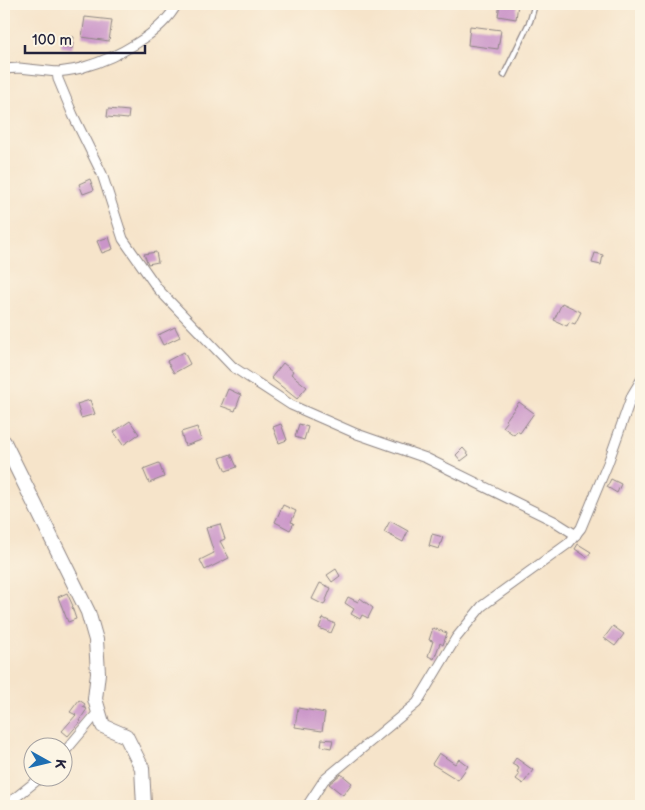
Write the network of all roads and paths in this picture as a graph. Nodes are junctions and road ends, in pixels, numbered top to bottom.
1 (176, 4) edge
2 (535, 4) edge
3 (4, 69) edge
4 (57, 72) junction
5 (504, 75) dead end
6 (641, 380) edge
7 (4, 442) edge
8 (576, 535) junction
9 (99, 711) junction
10 (72, 743) edge
11 (28, 788) edge
12 (5, 806) edge
13 (144, 806) edge
14 (307, 806) edge

1 - 4 street
2 - 5 lane
3 - 4 street
4 - 8 street
6 - 8 street
7 - 9 street
8 - 14 street
9 - 10 street
9 - 13 street
11 - 12 street

